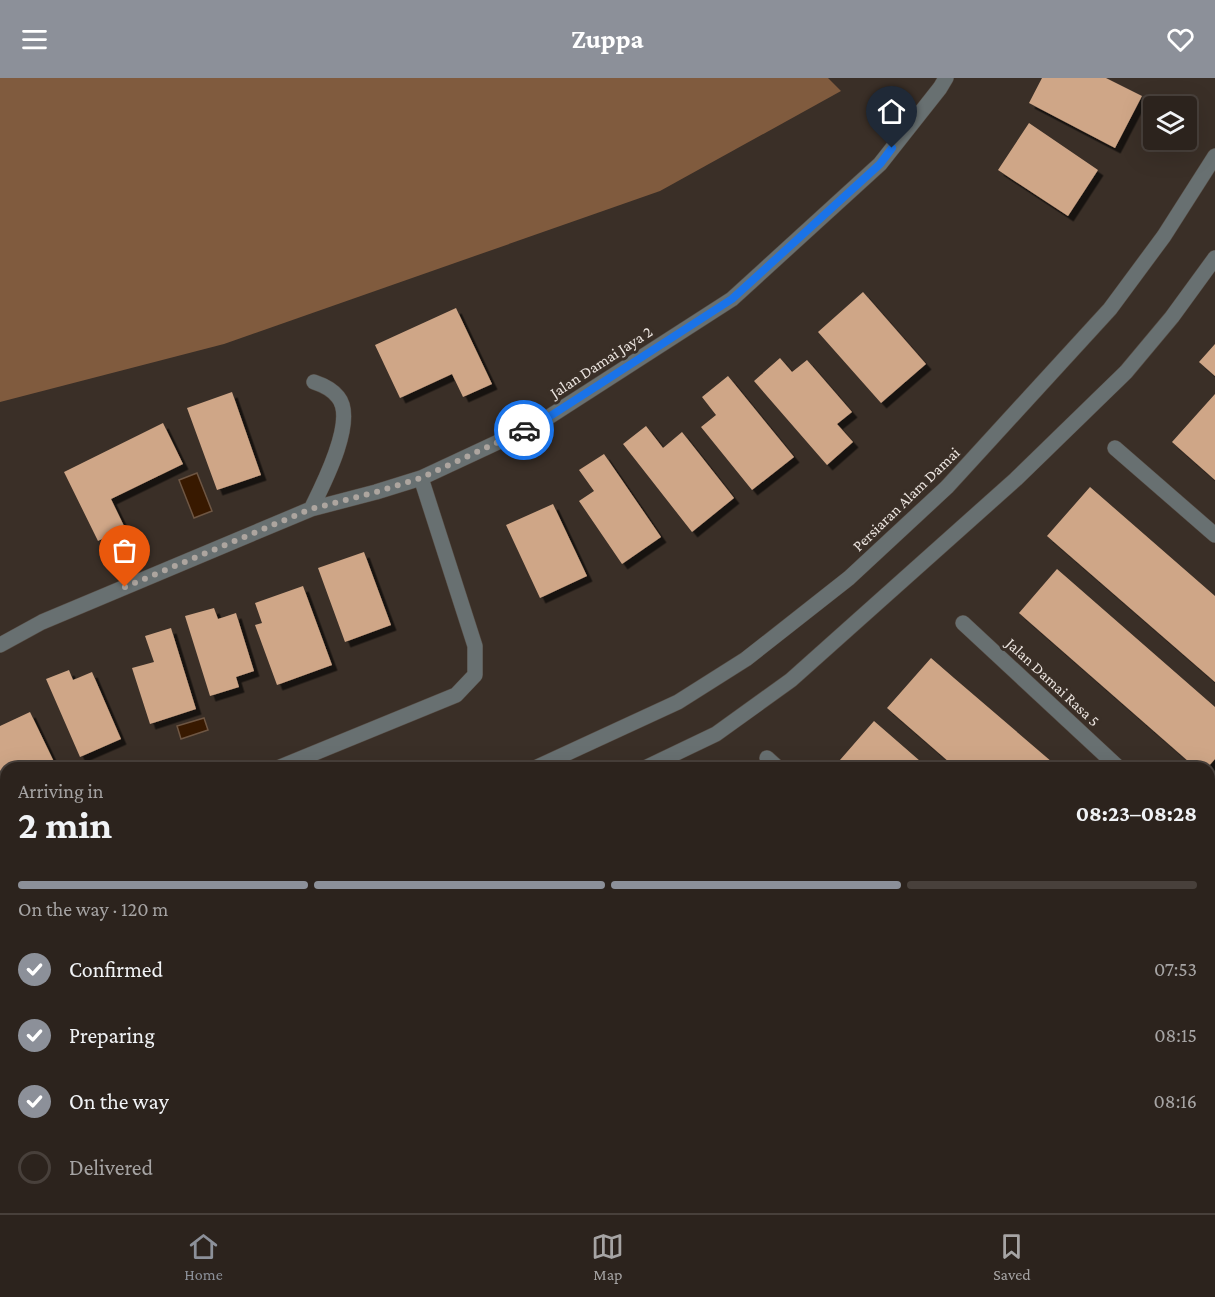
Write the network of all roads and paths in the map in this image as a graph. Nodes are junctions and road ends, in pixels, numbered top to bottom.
1 (946, 78) edge
2 (1215, 156) edge
3 (1215, 258) edge
4 (314, 382) dead end
5 (1115, 448) dead end
6 (421, 478) junction
7 (311, 509) junction
8 (1215, 535) edge
9 (963, 623) dead end
10 (0, 645) edge
11 (293, 762) edge
12 (548, 762) edge
13 (658, 762) edge
14 (1113, 762) edge

1 - 6 street, Jalan Damai Jaya 2
2 - 12 street, Persiaran Alam Damai
3 - 13 street
4 - 7 street
5 - 8 street
6 - 7 street, Jalan Damai Jaya 2
6 - 11 street
7 - 10 street, Jalan Damai Jaya 2
9 - 14 street, Jalan Damai Rasa 5

